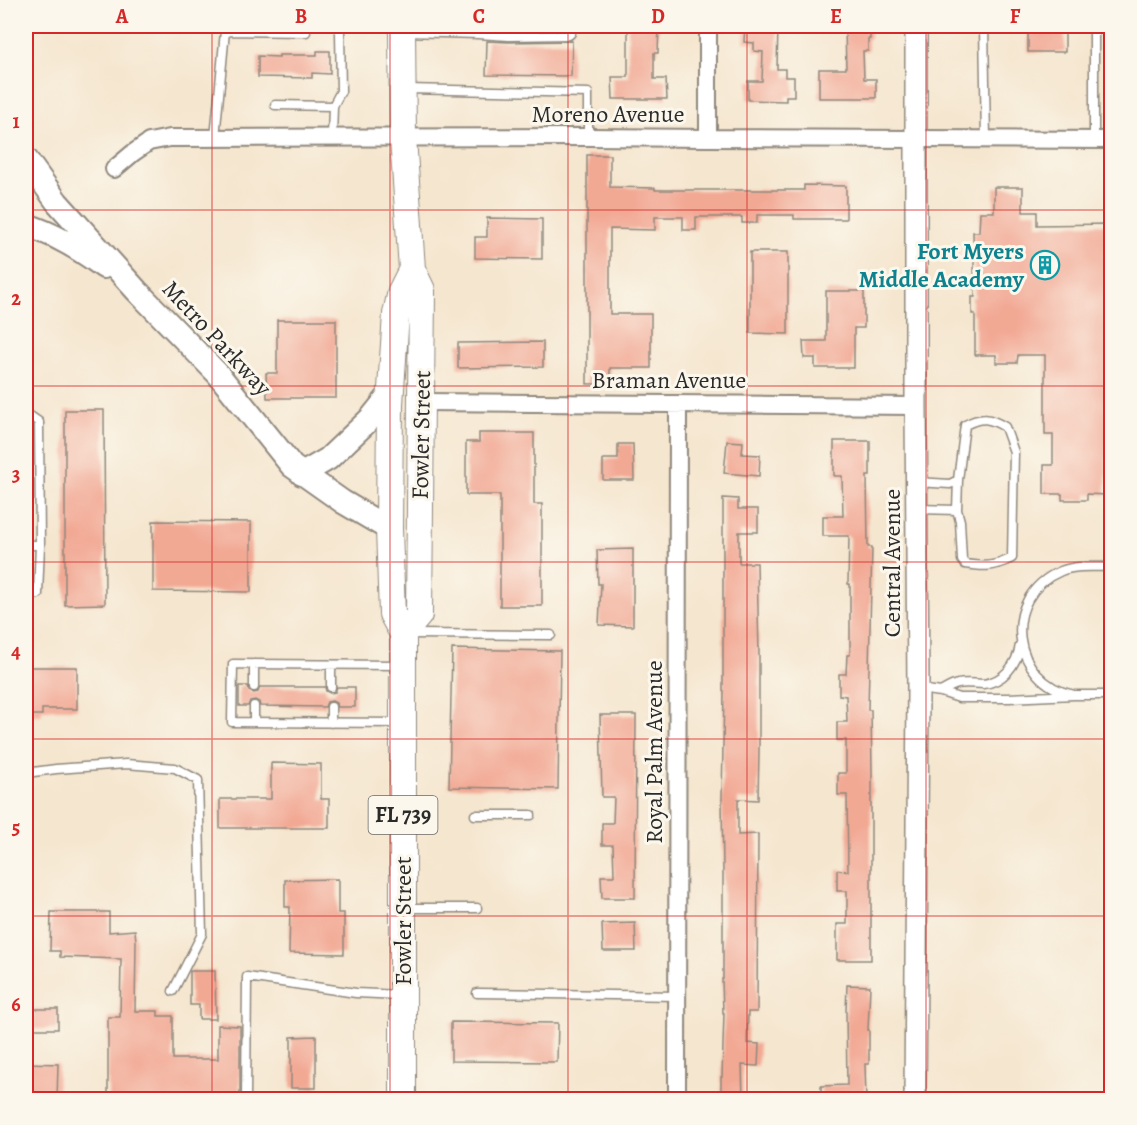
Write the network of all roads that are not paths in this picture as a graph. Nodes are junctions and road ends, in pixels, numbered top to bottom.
1 (571, 26) edge
2 (708, 26) edge
3 (916, 26) edge
4 (984, 26) edge
5 (1094, 26) edge
6 (403, 29) edge
7 (478, 30) edge
8 (306, 32) dead end
9 (340, 32) dead end
10 (403, 89) junction
11 (275, 105) dead end
12 (333, 106) junction
13 (588, 137) junction
14 (215, 138) junction
15 (332, 138) junction
16 (403, 138) junction
17 (708, 138) junction
18 (915, 140) junction
19 (986, 140) junction
20 (1094, 140) junction
21 (1112, 140) edge
22 (26, 159) edge
23 (114, 169) dead end
24 (26, 225) edge
25 (406, 280) junction
26 (136, 291) junction
27 (391, 393) junction
28 (422, 402) junction
29 (678, 404) junction
30 (916, 406) junction
31 (26, 413) edge
32 (302, 474) junction
33 (958, 480) junction
34 (917, 482) junction
35 (917, 509) junction
36 (957, 510) junction
37 (389, 528) junction
38 (26, 545) edge
39 (40, 545) junction
40 (1112, 567) edge
41 (419, 572) junction
42 (26, 596) edge
43 (403, 634) junction
44 (550, 636) dead end
45 (1020, 638) junction
46 (254, 664) junction
47 (331, 665) junction
48 (403, 665) junction
49 (254, 687) dead end
50 (331, 687) dead end
51 (918, 689) junction
52 (941, 692) junction
53 (1074, 695) junction
54 (1112, 695) edge
55 (254, 706) dead end
56 (331, 707) dead end
57 (254, 722) junction
58 (331, 723) junction
59 (403, 723) junction
60 (26, 773) edge
61 (476, 815) dead end
62 (531, 815) dead end
63 (403, 908) junction
64 (477, 908) dead end
65 (173, 991) dead end
66 (477, 993) dead end
67 (403, 995) junction
68 (677, 996) junction
69 (246, 1100) edge
70 (403, 1100) edge
71 (677, 1100) edge
72 (915, 1100) edge

1 - 7 lane
2 - 17 street
3 - 18 street, Central Avenue
4 - 19 lane
5 - 20 lane
6 - 7 lane
6 - 10 main road, Fowler Street
8 - 14 lane
9 - 12 lane
10 - 13 lane
10 - 16 main road, Fowler Street
11 - 12 lane
12 - 15 lane
13 - 16 street, Moreno Avenue
13 - 17 street, Moreno Avenue
14 - 15 street, Moreno Avenue
14 - 23 street, Moreno Avenue
15 - 16 street, Moreno Avenue
16 - 25 main road, Fowler Street
17 - 18 street, Moreno Avenue
18 - 19 street, Moreno Avenue
18 - 30 street, Central Avenue
19 - 20 street, Moreno Avenue
20 - 21 street, Moreno Avenue
22 - 26 main road, Metro Parkway
24 - 26 main road
25 - 27 main road, Fowler Street
25 - 28 main road, Fowler Street
26 - 32 main road, Metro Parkway
27 - 32 main road
27 - 37 main road, Fowler Street
28 - 29 street, Braman Avenue
28 - 41 main road, Fowler Street
29 - 30 street, Braman Avenue
29 - 68 street, Royal Palm Avenue
30 - 34 street, Central Avenue
31 - 39 lane
32 - 37 main road, Metro Parkway
33 - 34 lane
33 - 36 lane
33 - 36 lane
34 - 35 street, Central Avenue
35 - 36 lane
35 - 51 street, Central Avenue
37 - 41 main road
37 - 43 main road, Fowler Street
38 - 39 lane
39 - 42 lane
40 - 45 lane
41 - 43 main road, Fowler Street
43 - 44 lane
43 - 48 main road, Fowler Street / FL 739
45 - 52 lane
45 - 53 lane
46 - 47 lane
46 - 49 lane
46 - 57 lane
47 - 48 lane
47 - 50 lane
48 - 59 main road, Fowler Street / FL 739
51 - 52 lane
51 - 72 street, Central Avenue
52 - 53 lane
53 - 54 lane
55 - 57 lane
56 - 58 lane
57 - 58 lane
58 - 59 lane
59 - 63 main road, Fowler Street / FL 739
60 - 65 lane
61 - 62 lane
63 - 64 lane
63 - 67 main road, Fowler Street / FL 739
66 - 68 lane
67 - 69 lane
67 - 70 main road, Fowler Street / FL 739
68 - 71 street, Royal Palm Avenue

